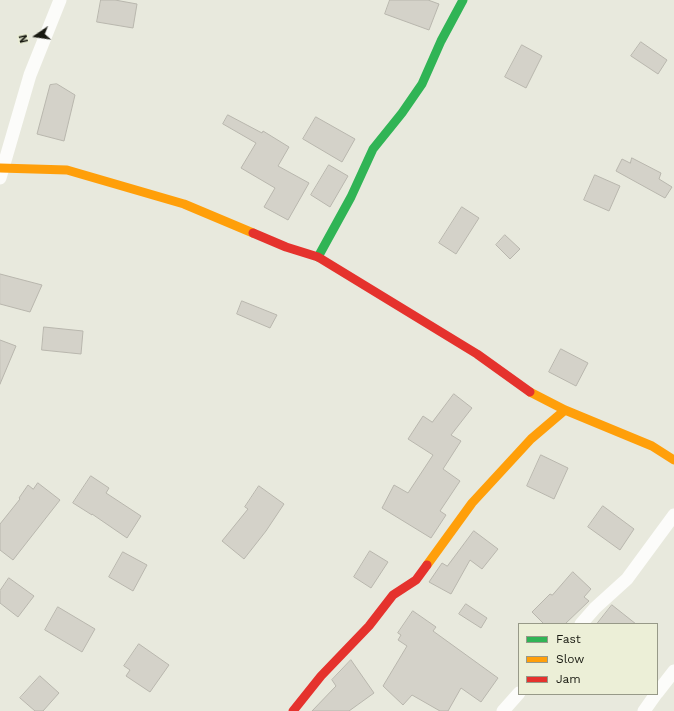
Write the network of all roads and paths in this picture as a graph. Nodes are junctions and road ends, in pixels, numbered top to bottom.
1 (60, 0) edge
2 (463, 0) edge
3 (1, 169) edge
4 (318, 257) junction
5 (565, 410) junction
6 (674, 460) edge
7 (674, 515) edge
8 (582, 623) edge
9 (674, 671) edge
10 (658, 693) edge
11 (518, 694) edge
12 (656, 695) edge
13 (292, 711) edge
14 (503, 711) edge
15 (644, 711) edge

1 - 3 street
2 - 4 street
3 - 4 street
4 - 5 street
5 - 6 street
5 - 13 street
7 - 8 street
9 - 10 street
11 - 14 street
12 - 15 street

